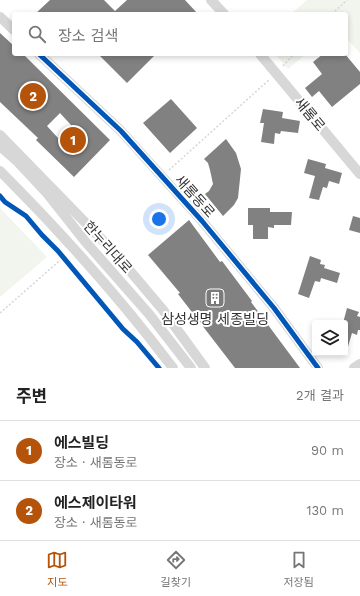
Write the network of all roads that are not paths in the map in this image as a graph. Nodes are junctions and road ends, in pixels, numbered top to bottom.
1 (212, 0) edge
2 (222, 12) edge
3 (0, 17) edge
4 (12, 28) edge
5 (41, 56) edge
6 (262, 56) edge
7 (0, 135) edge
8 (0, 146) edge
9 (0, 171) edge
10 (360, 174) edge
11 (360, 364) edge
12 (173, 368) edge
13 (191, 368) edge
14 (205, 368) edge
15 (318, 368) edge
16 (354, 368) edge

1 - 2 street
3 - 4 street
5 - 15 street, 새롬동로
6 - 10 street, 새롬로
7 - 14 street, 한누리대로
8 - 13 street
9 - 12 street, 한누리대로
11 - 16 street

